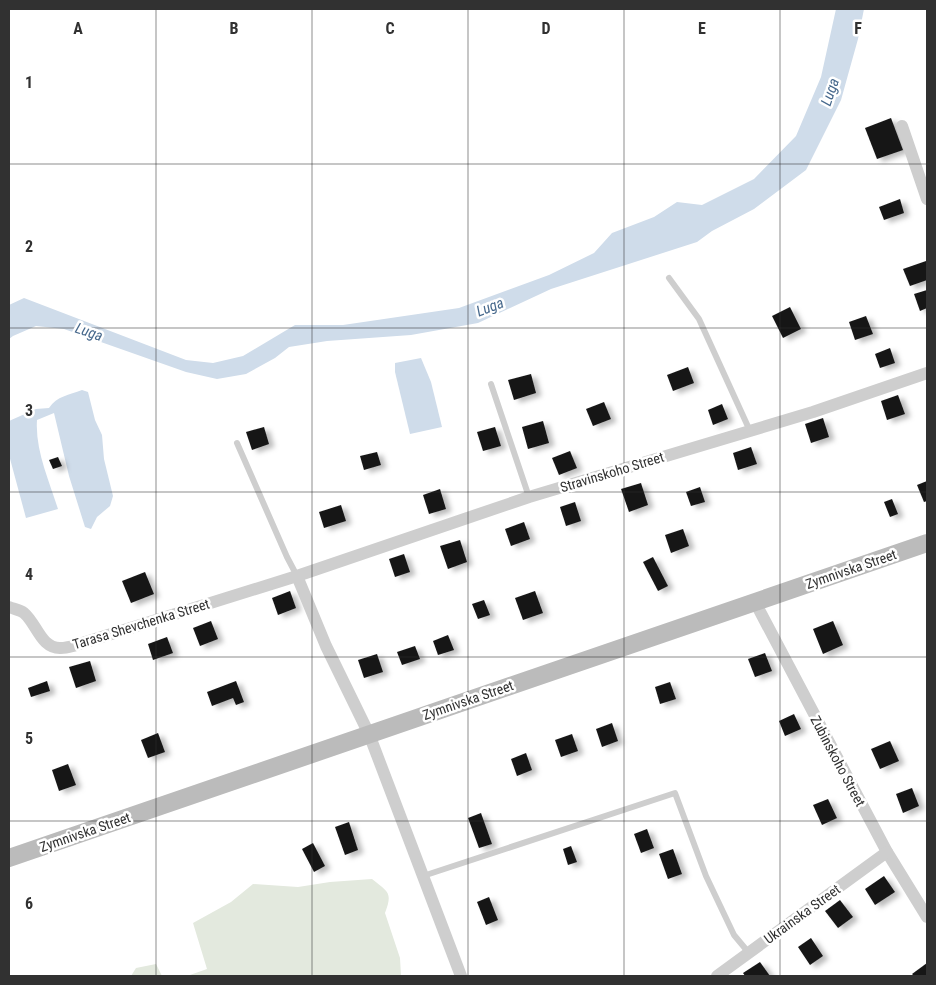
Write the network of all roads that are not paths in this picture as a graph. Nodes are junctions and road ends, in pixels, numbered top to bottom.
1 (902, 126) dead end
2 (927, 199) edge
3 (669, 278) dead end
4 (927, 373) edge
5 (491, 384) dead end
6 (750, 431) junction
7 (237, 443) dead end
8 (529, 497) junction
9 (927, 543) edge
10 (293, 578) junction
11 (755, 602) junction
12 (9, 607) edge
13 (369, 734) junction
14 (887, 852) junction
15 (9, 858) edge
16 (423, 876) junction
17 (925, 908) edge
18 (749, 953) junction
19 (461, 976) edge
20 (717, 976) edge

1 - 2 street
3 - 6 lane
4 - 6 street, Stravinskoho Street
5 - 8 lane
6 - 8 street, Stravinskoho Street
7 - 10 lane
8 - 10 street, Stravinskoho Street
9 - 11 main road, Zymnivska Street
10 - 12 street, Tarasa Shevchenka Street
10 - 13 street
11 - 13 main road, Zymnivska Street
11 - 14 street, Zubinskoho Street
13 - 15 main road, Zymnivska Street
13 - 16 street
14 - 17 street, Zubinskoho Street
14 - 18 street, Ukrainska Street
16 - 18 lane
16 - 19 street
18 - 20 street, Ukrainska Street

